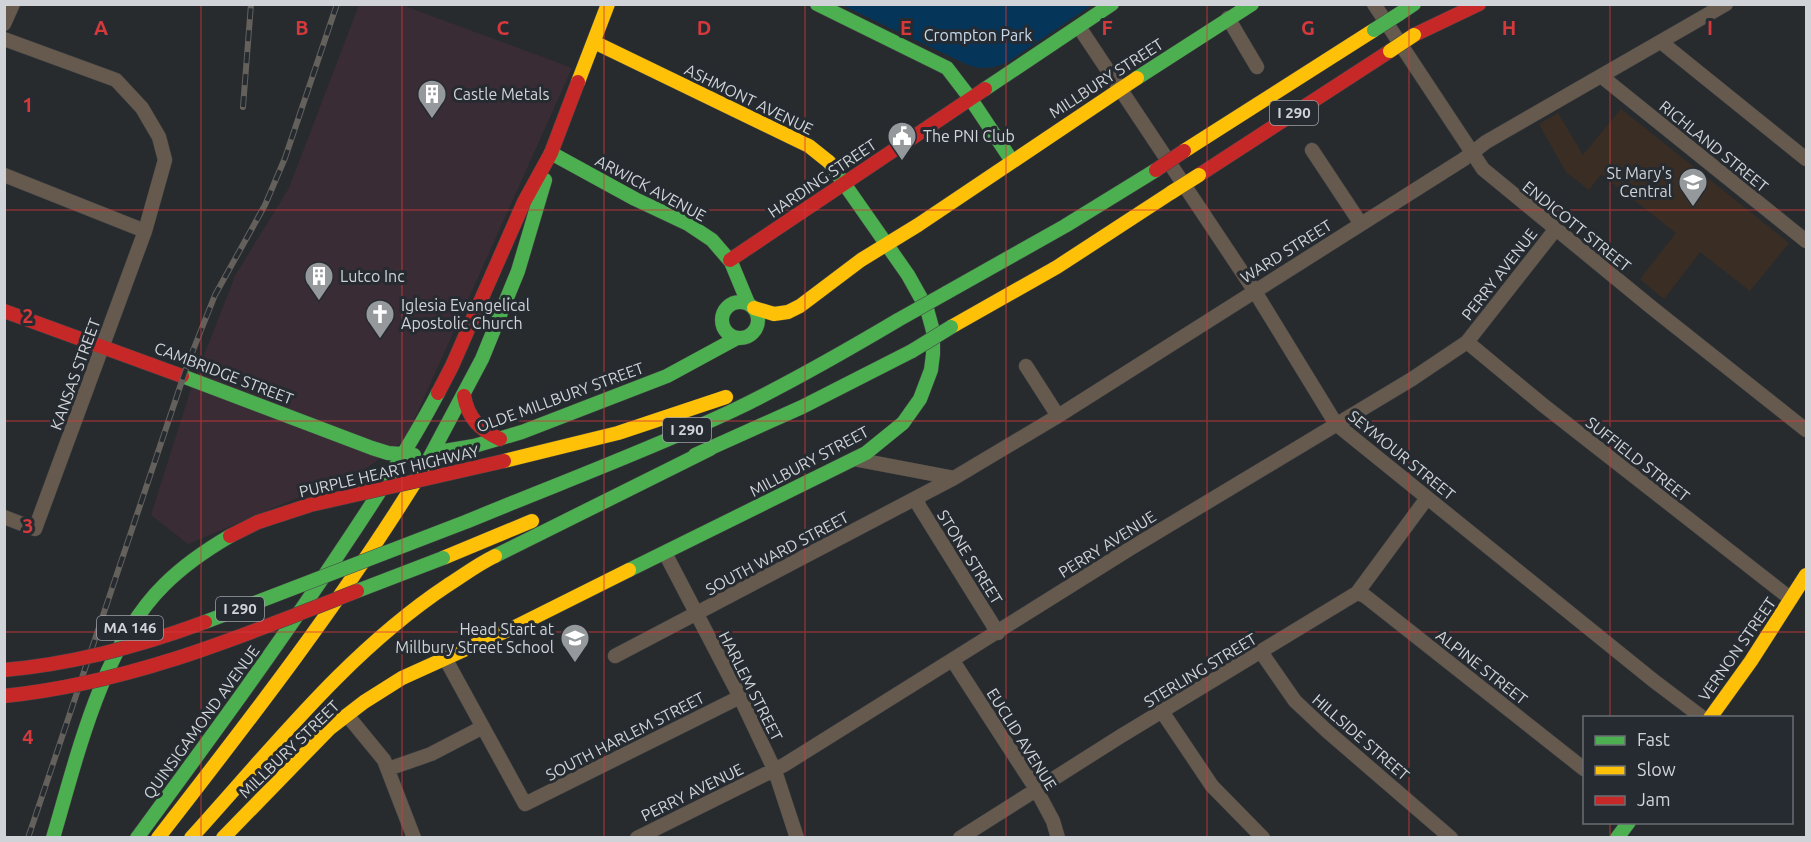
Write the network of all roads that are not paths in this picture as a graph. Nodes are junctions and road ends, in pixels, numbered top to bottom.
1 (13, 4) edge
2 (608, 4) edge
3 (817, 4) edge
4 (1112, 4) edge
5 (1252, 4) edge
6 (1374, 4) edge
7 (1414, 4) edge
8 (1466, 4) edge
9 (1479, 4) edge
10 (1719, 6) edge
11 (1227, 18) junction
12 (4, 24) edge
13 (1079, 27) junction
14 (1414, 35) junction
15 (4, 39) edge
16 (594, 42) junction
17 (1661, 42) junction
18 (1257, 67) dead end
19 (1601, 76) junction
20 (1120, 89) junction
21 (970, 98) junction
22 (1312, 150) dead end
23 (551, 153) junction
24 (1472, 153) junction
25 (1806, 159) edge
26 (1012, 161) junction
27 (4, 175) edge
28 (844, 182) junction
29 (1361, 224) junction
30 (1555, 230) junction
31 (145, 231) junction
32 (1806, 241) edge
33 (887, 245) junction
34 (730, 260) junction
35 (1254, 290) junction
36 (751, 306) junction
37 (727, 307) junction
38 (4, 311) edge
39 (898, 320) junction
40 (722, 325) junction
41 (737, 338) junction
42 (1467, 342) junction
43 (104, 346) junction
44 (695, 360) junction
45 (1026, 366) dead end
46 (767, 378) dead end
47 (735, 393) dead end
48 (464, 396) junction
49 (1058, 416) junction
50 (1336, 424) junction
51 (1806, 430) edge
52 (500, 439) junction
53 (710, 449) junction
54 (432, 453) junction
55 (403, 456) junction
56 (854, 459) junction
57 (954, 478) junction
58 (917, 498) junction
59 (1427, 498) junction
60 (4, 517) edge
61 (665, 553) junction
62 (1806, 575) edge
63 (1806, 590) edge
64 (1357, 593) junction
65 (1791, 599) junction
66 (696, 614) junction
67 (998, 633) junction
68 (1262, 652) junction
69 (615, 656) dead end
70 (445, 658) junction
71 (953, 661) junction
72 (4, 670) edge
73 (4, 696) edge
74 (740, 697) junction
75 (1163, 712) junction
76 (346, 715) junction
77 (1702, 716) edge
78 (1711, 716) edge
79 (483, 727) junction
80 (1583, 768) edge
81 (388, 769) junction
82 (775, 771) junction
83 (1036, 789) junction
84 (1053, 821) junction
85 (1627, 824) edge
86 (53, 837) edge
87 (137, 837) edge
88 (158, 837) edge
89 (191, 837) edge
90 (223, 837) edge
91 (414, 837) edge
92 (637, 837) edge
93 (797, 837) edge
94 (960, 837) edge
95 (1058, 837) edge
96 (1070, 837) edge
97 (1263, 837) edge
98 (1451, 837) edge
99 (1617, 837) edge

1 - 12 street
2 - 16 main road, QUINSIGAMOND AVENUE
3 - 21 main road
4 - 13 main road, HARDING STREET
5 - 11 main road, MILLBURY STREET
6 - 24 street, ENDICOTT STREET
7 - 39 main road, I 290, bridge
8 - 14 main road, I 290
9 - 14 main road
10 - 17 street, WARD STREET
11 - 18 street
11 - 20 main road, MILLBURY STREET
13 - 20 street, SEYMOUR STREET
13 - 21 main road, HARDING STREET
14 - 53 main road, I 290, bridge
15 - 31 street, KANSAS STREET
16 - 23 main road, QUINSIGAMOND AVENUE
16 - 28 main road, ASHMONT AVENUE
17 - 19 street, WARD STREET
17 - 25 street
19 - 24 street, WARD STREET
19 - 32 street, RICHLAND STREET
20 - 26 main road, MILLBURY STREET
20 - 35 street, SEYMOUR STREET
21 - 26 main road
21 - 28 main road, HARDING STREET
22 - 29 street
23 - 34 main road, ARWICK AVENUE
23 - 48 main road, QUINSIGAMOND AVENUE
23 - 55 main road, QUINSIGAMOND AVENUE
24 - 29 street, WARD STREET
24 - 30 street, ENDICOTT STREET
26 - 33 main road, MILLBURY STREET
27 - 31 street
28 - 33 main road, ASHMONT AVENUE
28 - 34 main road, HARDING STREET
29 - 35 street, WARD STREET
30 - 42 street, PERRY AVENUE
30 - 51 street, ENDICOTT STREET
31 - 43 street, KANSAS STREET
33 - 36 main road
33 - 56 main road, MILLBURY STREET
34 - 36 main road, ARWICK AVENUE
34 - 37 main road
35 - 49 street, WARD STREET
35 - 50 street, SEYMOUR STREET
36 - 37 main road
36 - 41 main road
37 - 40 main road
38 - 43 main road, CAMBRIDGE STREET
39 - 46 main road
39 - 72 main road, I 290, bridge
40 - 41 main road
40 - 44 main road, OLDE MILLBURY STREET
41 - 44 main road, OLDE MILLBURY STREET
42 - 50 street, PERRY AVENUE
42 - 65 street, SUFFIELD STREET
43 - 55 main road, CAMBRIDGE STREET
43 - 60 street, KANSAS STREET
44 - 52 main road, OLDE MILLBURY STREET
45 - 49 street
47 - 86 main road, PURPLE HEART HIGHWAY / MA 146, bridge
48 - 52 main road
48 - 54 main road, QUINSIGAMOND AVENUE
49 - 57 street, WARD STREET
50 - 59 street, SEYMOUR STREET
50 - 67 street, PERRY AVENUE
52 - 54 main road, OLDE MILLBURY STREET
53 - 73 main road, I 290, bridge
53 - 89 main road
54 - 55 main road, CAMBRIDGE STREET
54 - 88 main road, QUINSIGAMOND AVENUE
55 - 87 main road, QUINSIGAMOND AVENUE
56 - 57 street
56 - 61 main road, MILLBURY STREET
57 - 58 street, SOUTH WARD STREET
58 - 66 street, SOUTH WARD STREET
58 - 67 street, STONE STREET
59 - 64 street, STERLING STREET
59 - 77 street, SEYMOUR STREET
61 - 66 street, HARLEM STREET
61 - 70 main road, MILLBURY STREET
62 - 65 main road, VERNON STREET
63 - 65 main road
64 - 68 street, STERLING STREET
64 - 80 street, ALPINE STREET
65 - 78 main road, VERNON STREET
66 - 69 street, SOUTH WARD STREET
66 - 74 street, HARLEM STREET
67 - 71 street, PERRY AVENUE
68 - 75 street, STERLING STREET
68 - 98 street, HILLSIDE STREET
70 - 76 main road, MILLBURY STREET
70 - 79 street
71 - 82 street, PERRY AVENUE
71 - 83 street, EUCLID AVENUE
74 - 79 street, SOUTH HARLEM STREET
74 - 82 street, HARLEM STREET
75 - 83 street, STERLING STREET
75 - 97 street
76 - 81 street
76 - 90 main road, MILLBURY STREET
79 - 81 street
81 - 91 street
82 - 92 street, PERRY AVENUE
82 - 93 street, HARLEM STREET
83 - 84 street, EUCLID AVENUE
83 - 94 street, STERLING STREET
84 - 95 street, EUCLID AVENUE
84 - 96 street
85 - 99 main road

